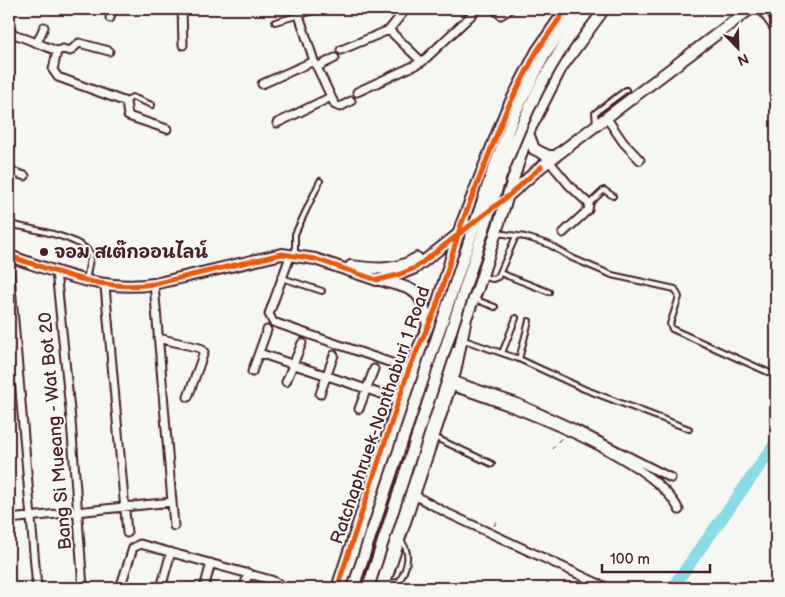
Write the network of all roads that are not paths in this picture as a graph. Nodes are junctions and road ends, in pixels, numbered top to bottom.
1 (112, 9) edge
2 (182, 9) edge
3 (322, 9) edge
4 (406, 9) edge
5 (478, 9) edge
6 (494, 9) edge
7 (510, 9) edge
8 (566, 9) edge
9 (577, 9) edge
10 (590, 9) edge
11 (604, 9) edge
12 (750, 9) edge
13 (759, 9) edge
14 (298, 12) edge
15 (110, 18) dead end
16 (275, 22) dead end
17 (44, 27) dead end
18 (389, 30) junction
19 (9, 32) edge
20 (776, 33) edge
21 (37, 42) junction
22 (183, 45) dead end
23 (57, 50) junction
24 (341, 50) dead end
25 (109, 51) dead end
26 (335, 58) dead end
27 (422, 62) junction
28 (315, 64) junction
29 (262, 84) dead end
30 (626, 90) dead end
31 (357, 92) dead end
32 (331, 97) junction
33 (351, 101) dead end
34 (126, 102) junction
35 (152, 105) dead end
36 (606, 118) junction
37 (277, 123) dead end
38 (596, 125) junction
39 (166, 129) dead end
40 (528, 134) junction
41 (640, 160) dead end
42 (486, 161) junction
43 (549, 161) junction
44 (9, 171) edge
45 (515, 172) junction
46 (25, 176) dead end
47 (320, 181) dead end
48 (509, 192) junction
49 (613, 196) dead end
50 (589, 204) junction
51 (9, 224) edge
52 (463, 228) junction
53 (496, 233) junction
54 (563, 233) dead end
55 (516, 236) junction
56 (293, 254) junction
57 (432, 255) junction
58 (9, 256) edge
59 (9, 262) edge
60 (333, 264) junction
61 (56, 271) junction
62 (446, 271) junction
63 (500, 273) junction
64 (480, 277) junction
65 (282, 278) junction
66 (86, 280) junction
67 (377, 280) junction
68 (154, 284) junction
69 (105, 286) junction
70 (322, 291) dead end
71 (549, 292) dead end
72 (474, 299) junction
73 (495, 307) dead end
74 (436, 308) junction
75 (466, 318) junction
76 (516, 318) dead end
77 (529, 321) dead end
78 (428, 327) junction
79 (267, 330) dead end
80 (158, 338) junction
81 (462, 340) junction
82 (302, 344) dead end
83 (259, 353) junction
84 (502, 353) junction
85 (334, 355) dead end
86 (519, 359) junction
87 (293, 364) junction
88 (374, 369) dead end
89 (409, 369) junction
90 (252, 372) dead end
91 (770, 373) dead end
92 (326, 376) junction
93 (286, 382) dead end
94 (451, 383) junction
95 (366, 389) junction
96 (320, 394) dead end
97 (188, 398) dead end
98 (399, 400) junction
99 (359, 409) dead end
100 (689, 429) dead end
101 (429, 437) junction
102 (492, 464) dead end
103 (671, 478) dead end
104 (414, 495) junction
105 (172, 502) junction
106 (125, 507) junction
107 (679, 510) dead end
108 (78, 512) junction
109 (30, 516) junction
110 (9, 519) edge
111 (174, 526) dead end
112 (128, 533) dead end
113 (171, 552) junction
114 (211, 563) junction
115 (248, 573) junction
116 (384, 586) edge
117 (37, 588) edge
118 (83, 588) edge
119 (120, 588) edge
120 (161, 588) edge
121 (204, 588) edge
122 (244, 588) edge
123 (287, 588) edge
124 (337, 588) edge
125 (345, 588) edge
126 (353, 588) edge
127 (368, 588) edge
128 (375, 588) edge
129 (608, 588) edge

1 - 15 street
2 - 22 street
3 - 14 lane
4 - 18 street
5 - 27 street
6 - 7 street
8 - 42 street, Ratchaphruek-Nonthaburi 1 Road
9 - 126 street, Ratchaphruek-Nonthaburi 1 Road, bridge
10 - 127 street, bridge
11 - 40 street
12 - 36 street
13 - 20 lane
14 - 16 lane
14 - 28 street
17 - 21 street
18 - 24 street
18 - 27 street
19 - 21 street
21 - 23 street
23 - 25 street
23 - 34 street
26 - 28 street
27 - 31 street
28 - 29 street
28 - 32 street
30 - 38 lane
32 - 33 street
32 - 37 street
34 - 35 lane
34 - 39 street
36 - 38 street
36 - 41 street
38 - 43 street
40 - 43 street
40 - 45 street
42 - 45 street
42 - 52 street, Ratchaphruek-Nonthaburi 1 Road
43 - 48 street
43 - 50 street
44 - 46 street
45 - 48 street
47 - 56 lane
48 - 52 street
48 - 53 street
49 - 50 lane
50 - 54 street
51 - 66 lane
52 - 57 street
52 - 60 street
52 - 62 street, Ratchaphruek-Nonthaburi 1 Road
52 - 64 street
53 - 55 lane
53 - 64 street
55 - 63 lane
55 - 91 lane
56 - 60 street
56 - 65 street
56 - 68 street
57 - 62 street
57 - 67 street
58 - 61 street
59 - 109 street
60 - 67 street
61 - 66 street
61 - 108 street, Bang Si Mueang - Wat Bot 20
62 - 64 street
62 - 74 street, Ratchaphruek-Nonthaburi 1 Road
63 - 64 lane
63 - 71 lane
64 - 72 street
65 - 70 lane
65 - 89 street
66 - 69 street
67 - 78 street
68 - 69 street
68 - 80 street
69 - 106 street
72 - 73 lane
72 - 75 street
74 - 78 street, Ratchaphruek-Nonthaburi 1 Road
74 - 125 street
75 - 81 street
75 - 101 street
76 - 84 lane
77 - 86 lane
78 - 89 street, Ratchaphruek-Nonthaburi 1 Road
79 - 83 street
80 - 97 street
80 - 105 street
81 - 84 lane
81 - 94 street
82 - 87 street
83 - 87 street
83 - 90 street
84 - 86 lane
85 - 92 street
86 - 100 lane
87 - 92 street
87 - 93 street
88 - 95 street
89 - 98 street, Ratchaphruek-Nonthaburi 1 Road
92 - 95 street
92 - 96 street
94 - 101 street
94 - 103 street
94 - 107 street
95 - 98 street
95 - 99 street
98 - 124 street, Ratchaphruek-Nonthaburi 1 Road
101 - 102 lane
101 - 104 street
101 - 128 street
104 - 116 street
104 - 129 street
105 - 106 street
105 - 111 street
106 - 108 street
106 - 112 street
108 - 109 street
108 - 118 street, Bang Si Mueang - Wat Bot 20
109 - 110 street
109 - 117 street
113 - 114 street
113 - 119 street
113 - 120 street
114 - 115 street
114 - 121 street
115 - 122 street
115 - 123 street

